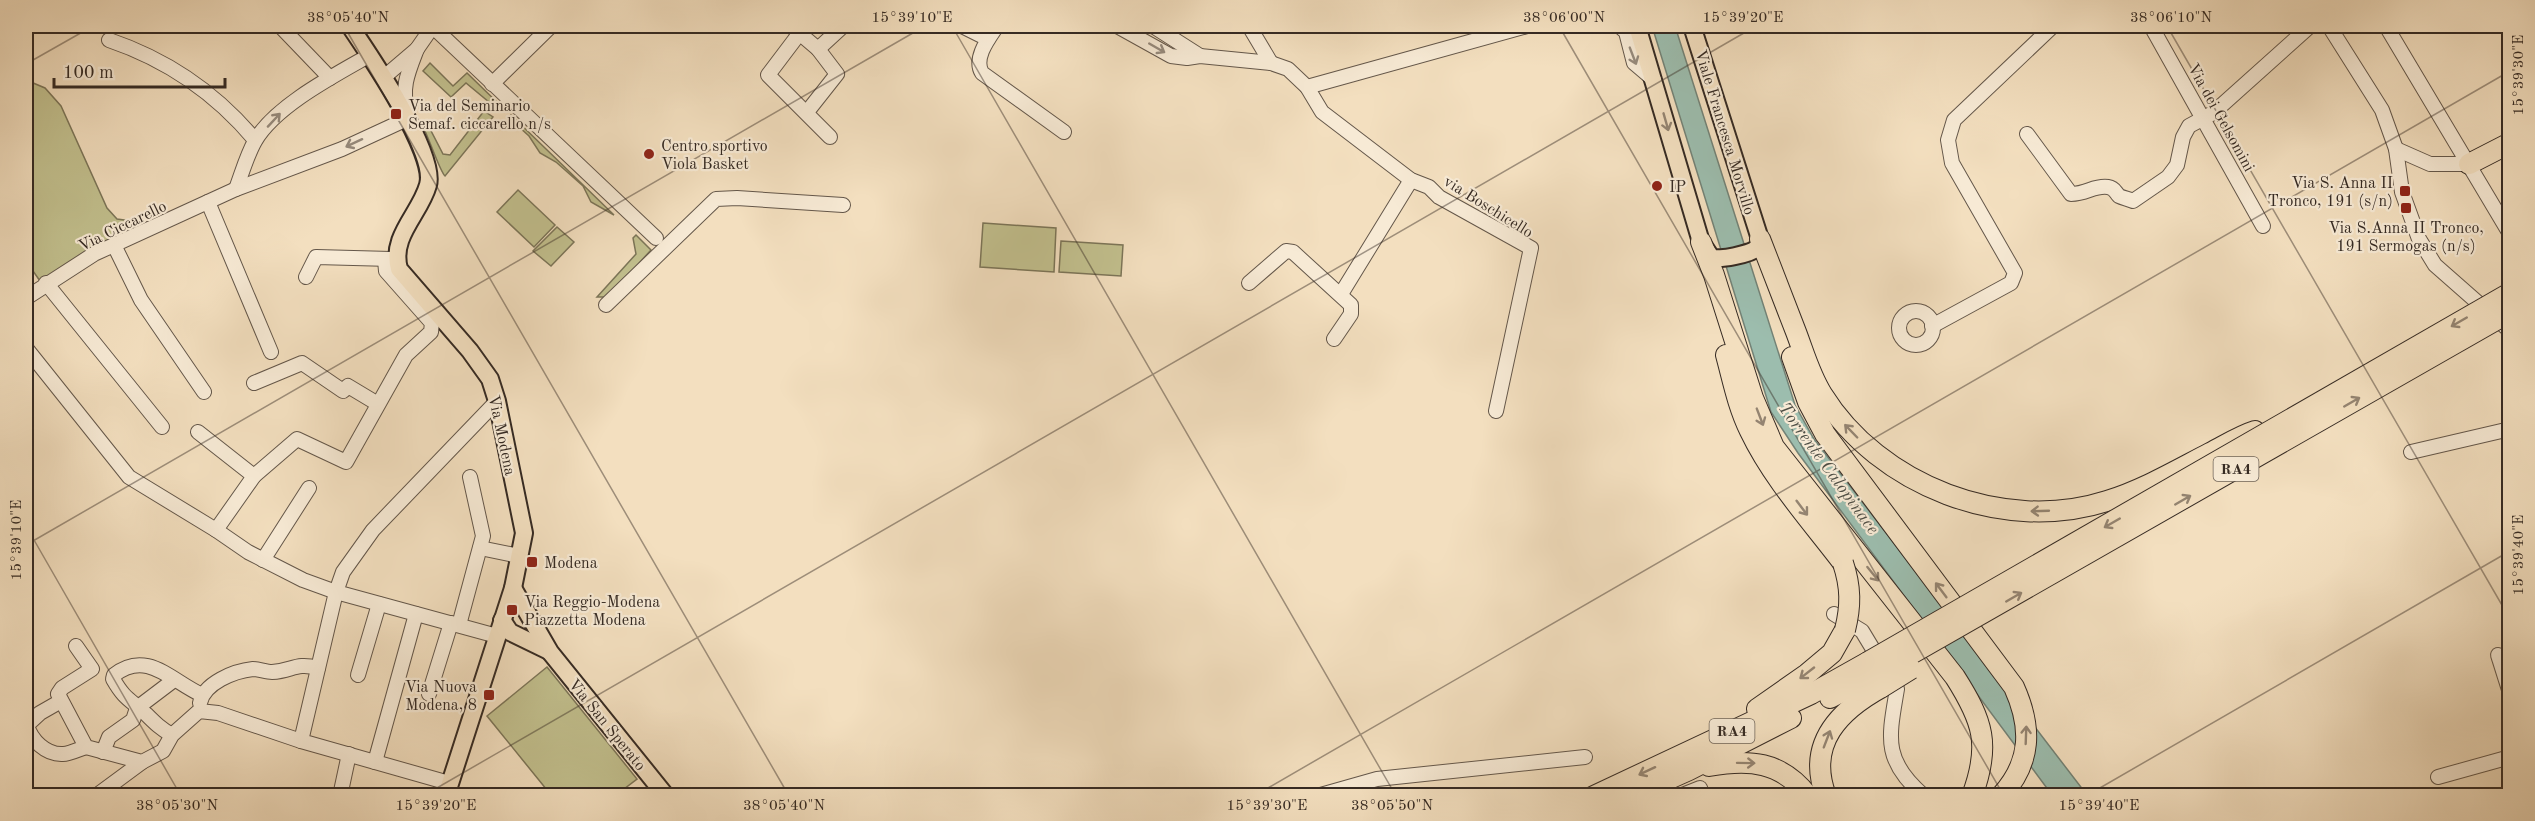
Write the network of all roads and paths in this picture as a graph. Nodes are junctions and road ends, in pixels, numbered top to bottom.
1 (280, 26) edge
2 (350, 26) edge
3 (433, 26) edge
4 (551, 26) edge
5 (843, 26) edge
6 (962, 26) edge
7 (997, 26) edge
8 (1117, 26) edge
9 (1153, 26) edge
10 (1250, 26) edge
11 (1527, 26) edge
12 (1619, 26) edge
13 (1637, 26) edge
14 (1692, 26) edge
15 (2053, 26) edge
16 (2151, 26) edge
17 (2310, 26) edge
18 (2329, 26) edge
19 (2386, 26) edge
20 (795, 30) edge
21 (109, 39) dead end
22 (988, 39) junction
23 (417, 49) junction
24 (818, 49) junction
25 (370, 55) junction
26 (1200, 56) junction
27 (1271, 63) junction
28 (330, 78) junction
29 (383, 78) junction
30 (1654, 81) junction
31 (492, 84) junction
32 (1307, 87) junction
33 (807, 112) junction
34 (2204, 118) junction
35 (410, 124) junction
36 (1064, 132) dead end
37 (2027, 134) dead end
38 (830, 137) dead end
39 (255, 140) junction
40 (2510, 143) edge
41 (2396, 149) junction
42 (2469, 164) junction
43 (1412, 180) junction
44 (236, 189) junction
45 (208, 202) junction
46 (843, 206) dead end
47 (2263, 226) dead end
48 (2510, 234) edge
49 (656, 238) dead end
50 (1701, 242) junction
51 (114, 245) junction
52 (1756, 245) junction
53 (391, 259) junction
54 (306, 277) dead end
55 (46, 283) junction
56 (1249, 283) dead end
57 (2510, 293) edge
58 (1341, 294) junction
59 (26, 298) edge
60 (606, 305) dead end
61 (2510, 312) edge
62 (1932, 327) dead end
63 (2510, 331) edge
64 (1334, 339) dead end
65 (26, 348) edge
66 (271, 352) dead end
67 (254, 383) dead end
68 (204, 392) dead end
69 (497, 401) junction
70 (378, 404) junction
71 (1496, 411) dead end
72 (2290, 420) junction
73 (162, 427) dead end
74 (2510, 429) edge
75 (198, 432) dead end
76 (2410, 452) dead end
77 (254, 476) junction
78 (470, 477) dead end
79 (309, 488) dead end
80 (216, 530) junction
81 (480, 548) junction
82 (519, 556) junction
83 (262, 560) junction
84 (513, 588) junction
85 (336, 592) junction
86 (379, 604) junction
87 (416, 614) junction
88 (530, 621) junction
89 (1839, 622) junction
90 (455, 624) junction
91 (500, 628) junction
92 (524, 640) junction
93 (76, 646) dead end
94 (550, 652) junction
95 (491, 653) junction
96 (2498, 655) dead end
97 (318, 668) junction
98 (1875, 674) junction
99 (358, 675) dead end
100 (174, 680) junction
101 (2510, 693) edge
102 (202, 694) junction
103 (429, 694) dead end
104 (61, 701) junction
105 (137, 708) junction
106 (199, 711) junction
107 (172, 735) junction
108 (301, 741) junction
109 (86, 747) junction
110 (103, 752) junction
111 (349, 754) junction
112 (2510, 756) edge
113 (1585, 757) dead end
114 (142, 762) junction
115 (375, 762) junction
116 (1683, 763) junction
117 (2438, 777) dead end
118 (1975, 788) edge
119 (448, 789) edge
120 (2003, 793) edge
121 (96, 795) edge
122 (340, 795) edge
123 (666, 795) edge
124 (1317, 795) edge
125 (1594, 795) edge
126 (1632, 795) edge
127 (1680, 795) edge
128 (1702, 795) edge
129 (1808, 795) edge
130 (1826, 795) edge
131 (1924, 795) edge

1 - 28 street
2 - 25 main road
3 - 23 street
3 - 31 street
4 - 31 street
5 - 24 street
6 - 22 street
7 - 22 street
8 -> 26 street
9 - 26 street
10 - 27 street
11 - 32 street
12 -> 30 street
13 - 30 main road
14 - 52 main road, Viale Francesca Morvillo
15 - 62 street
16 - 34 street, Via dei Gelsomini
17 - 34 street
18 - 41 street
19 - 42 street
20 - 24 street
20 - 33 street
21 - 39 street
22 - 36 street
23 - 29 street
23 - 35 street
24 - 33 street
25 - 28 street
25 - 29 main road
26 - 27 street
27 - 32 street, via Boschicello
39 -> 28 street
29 - 35 main road
30 -> 50 main road
31 - 49 street
32 - 43 street, via Boschicello
33 - 38 street
34 - 37 street
34 - 47 street, Via dei Gelsomini
35 -> 44 street, Via Ciccarello
35 - 53 main road
39 - 44 street
40 - 42 highway
41 - 42 street
41 - 63 street
42 - 48 street
43 - 58 street
43 - 71 street, via Boschicello
44 - 45 street, Via Ciccarello
45 - 51 street, Via Ciccarello
45 - 66 street
46 - 60 street
50 - 52 main road
50 -> 89 highway, bridge
50 -> 118 highway
51 - 55 street, Via Ciccarello
51 - 68 street
72 -> 52 highway, bridge
120 -> 52 highway
53 - 54 street
53 - 69 main road, Via Modena
53 - 70 street
55 - 59 street, Via Ciccarello
55 - 73 street
56 - 58 street
57 -> 72 highway, RA4, bridge
58 - 64 street
98 -> 61 highway, RA4, bridge
65 - 80 street
67 - 70 street
69 - 82 main road, Via Modena
69 - 85 street
70 - 77 street
72 -> 98 highway, RA4, bridge
74 - 76 street
75 - 77 street
77 - 80 street
78 - 81 street
79 - 83 street
80 - 83 street
81 - 82 street
81 - 90 street
82 - 84 main road, Via Modena
83 - 85 street
84 - 88 main road, Via San Sperato
84 - 91 main road, Via Modena
85 - 86 street
85 - 97 street
86 - 87 street
86 - 99 street
87 - 90 street
87 - 115 street
88 - 91 main road
88 - 94 main road, Via San Sperato
89 -> 116 highway
89 - 131 street
90 - 91 street
90 - 103 street
91 - 92 main road
91 - 95 main road, Via Modena
92 - 94 main road
92 - 95 main road
93 - 104 street
94 - 123 main road, Via San Sperato
95 - 119 main road, Via Modena
96 - 101 street
97 - 102 street
97 - 108 street
98 - 116 highway, RA4
130 -> 98 highway
100 - 102 street
100 - 105 street
100 - 105 street
102 - 106 street
104 - 109 street
104 - 109 street
105 - 107 street
105 - 110 street
106 - 107 street
106 - 108 street
107 - 114 street
108 - 111 street
109 - 110 street
110 - 114 street
111 - 115 street
111 - 122 street
112 - 117 street
113 - 124 street
114 - 121 street
115 - 119 street
116 -> 125 highway, RA4
116 - 126 highway, RA4
116 -> 129 highway
127 - 128 street

